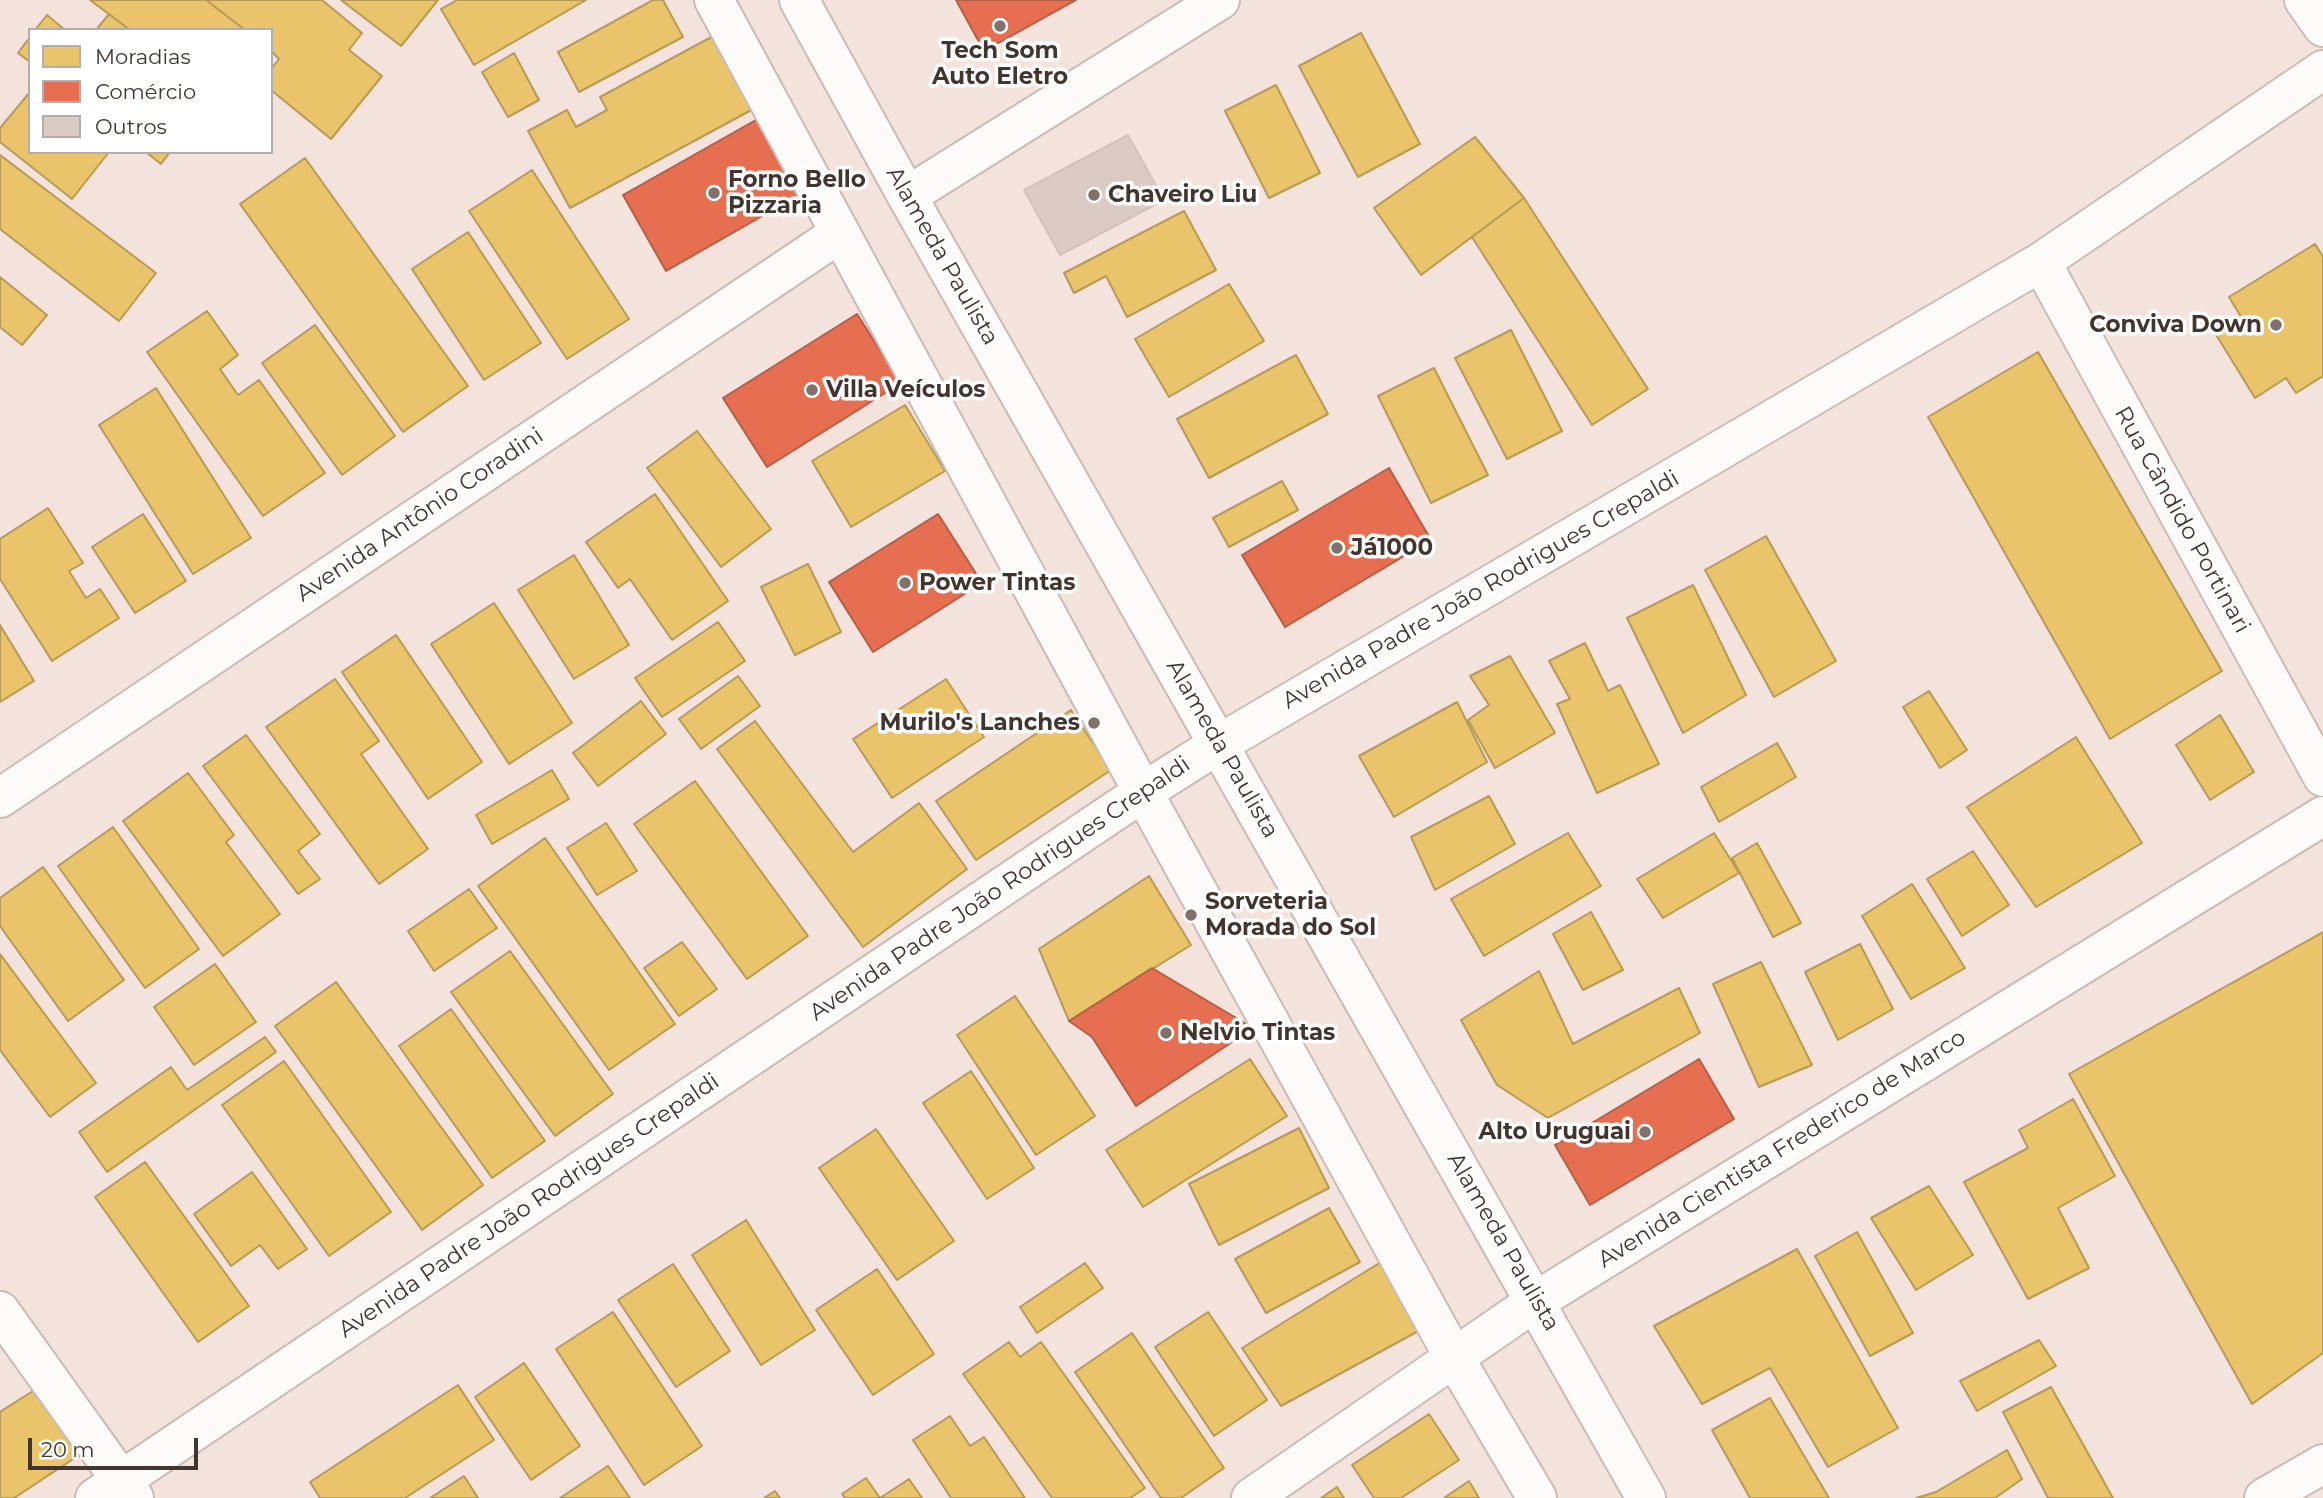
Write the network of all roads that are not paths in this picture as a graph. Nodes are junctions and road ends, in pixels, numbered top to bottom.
1 (714, 0) edge
2 (799, 0) edge
3 (1220, 0) edge
4 (2304, 0) edge
5 (2323, 27) edge
6 (2323, 69) edge
7 (907, 196) junction
8 (841, 233) junction
9 (2042, 262) junction
10 (1219, 744) junction
11 (2323, 777) edge
12 (1143, 792) junction
13 (0, 798) edge
14 (2323, 816) edge
15 (1536, 1301) junction
16 (0, 1311) edge
17 (1455, 1359) junction
18 (2323, 1464) edge
19 (117, 1492) edge
20 (1251, 1498) edge
21 (1536, 1498) edge
22 (1646, 1498) edge
23 (2264, 1498) edge

1 - 8 street
2 - 7 street, Alameda Paulista
3 - 7 street
4 - 5 street
6 - 9 street, Avenida Padre João Rodrigues Crepaldi
7 - 10 street, Alameda Paulista
8 - 12 street
8 - 13 street, Avenida Antônio Coradini
9 - 10 street, Avenida Padre João Rodrigues Crepaldi
9 - 11 street, Rua Cândido Portinari
10 - 12 street, Avenida Padre João Rodrigues Crepaldi
10 - 15 street, Alameda Paulista
12 - 17 street
12 - 19 street, Avenida Padre João Rodrigues Crepaldi
14 - 15 street, Avenida Cientista Frederico de Marco
15 - 17 street, Avenida Cientista Frederico de Marco
15 - 22 street, Alameda Paulista
16 - 19 street
17 - 20 street, Avenida Cientista Frederico de Marco
17 - 21 street
18 - 23 street

